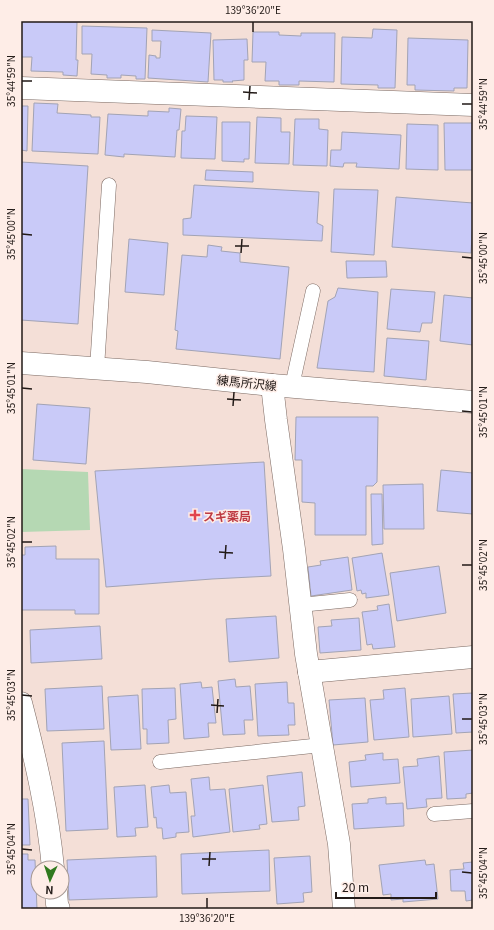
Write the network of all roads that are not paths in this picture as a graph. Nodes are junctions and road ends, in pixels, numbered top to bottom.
1 (21, 88) edge
2 (473, 105) edge
3 (109, 185) dead end
4 (313, 291) dead end
5 (21, 363) edge
6 (97, 368) junction
7 (282, 386) junction
8 (473, 402) edge
9 (350, 600) dead end
10 (300, 605) junction
11 (473, 657) edge
12 (309, 672) junction
13 (21, 703) edge
14 (322, 745) junction
15 (160, 762) dead end
16 (31, 785) edge
17 (473, 811) edge
18 (434, 814) dead end
19 (53, 860) edge
20 (344, 909) edge

1 - 2 street
3 - 6 lane
4 - 7 lane
5 - 6 street, 練馬所沢線
6 - 7 street, 練馬所沢線
7 - 8 street, 練馬所沢線
7 - 10 street
9 - 10 lane
10 - 12 street
11 - 12 street
12 - 14 street
13 - 16 street
14 - 15 lane
14 - 20 street
16 - 19 street
17 - 18 lane

